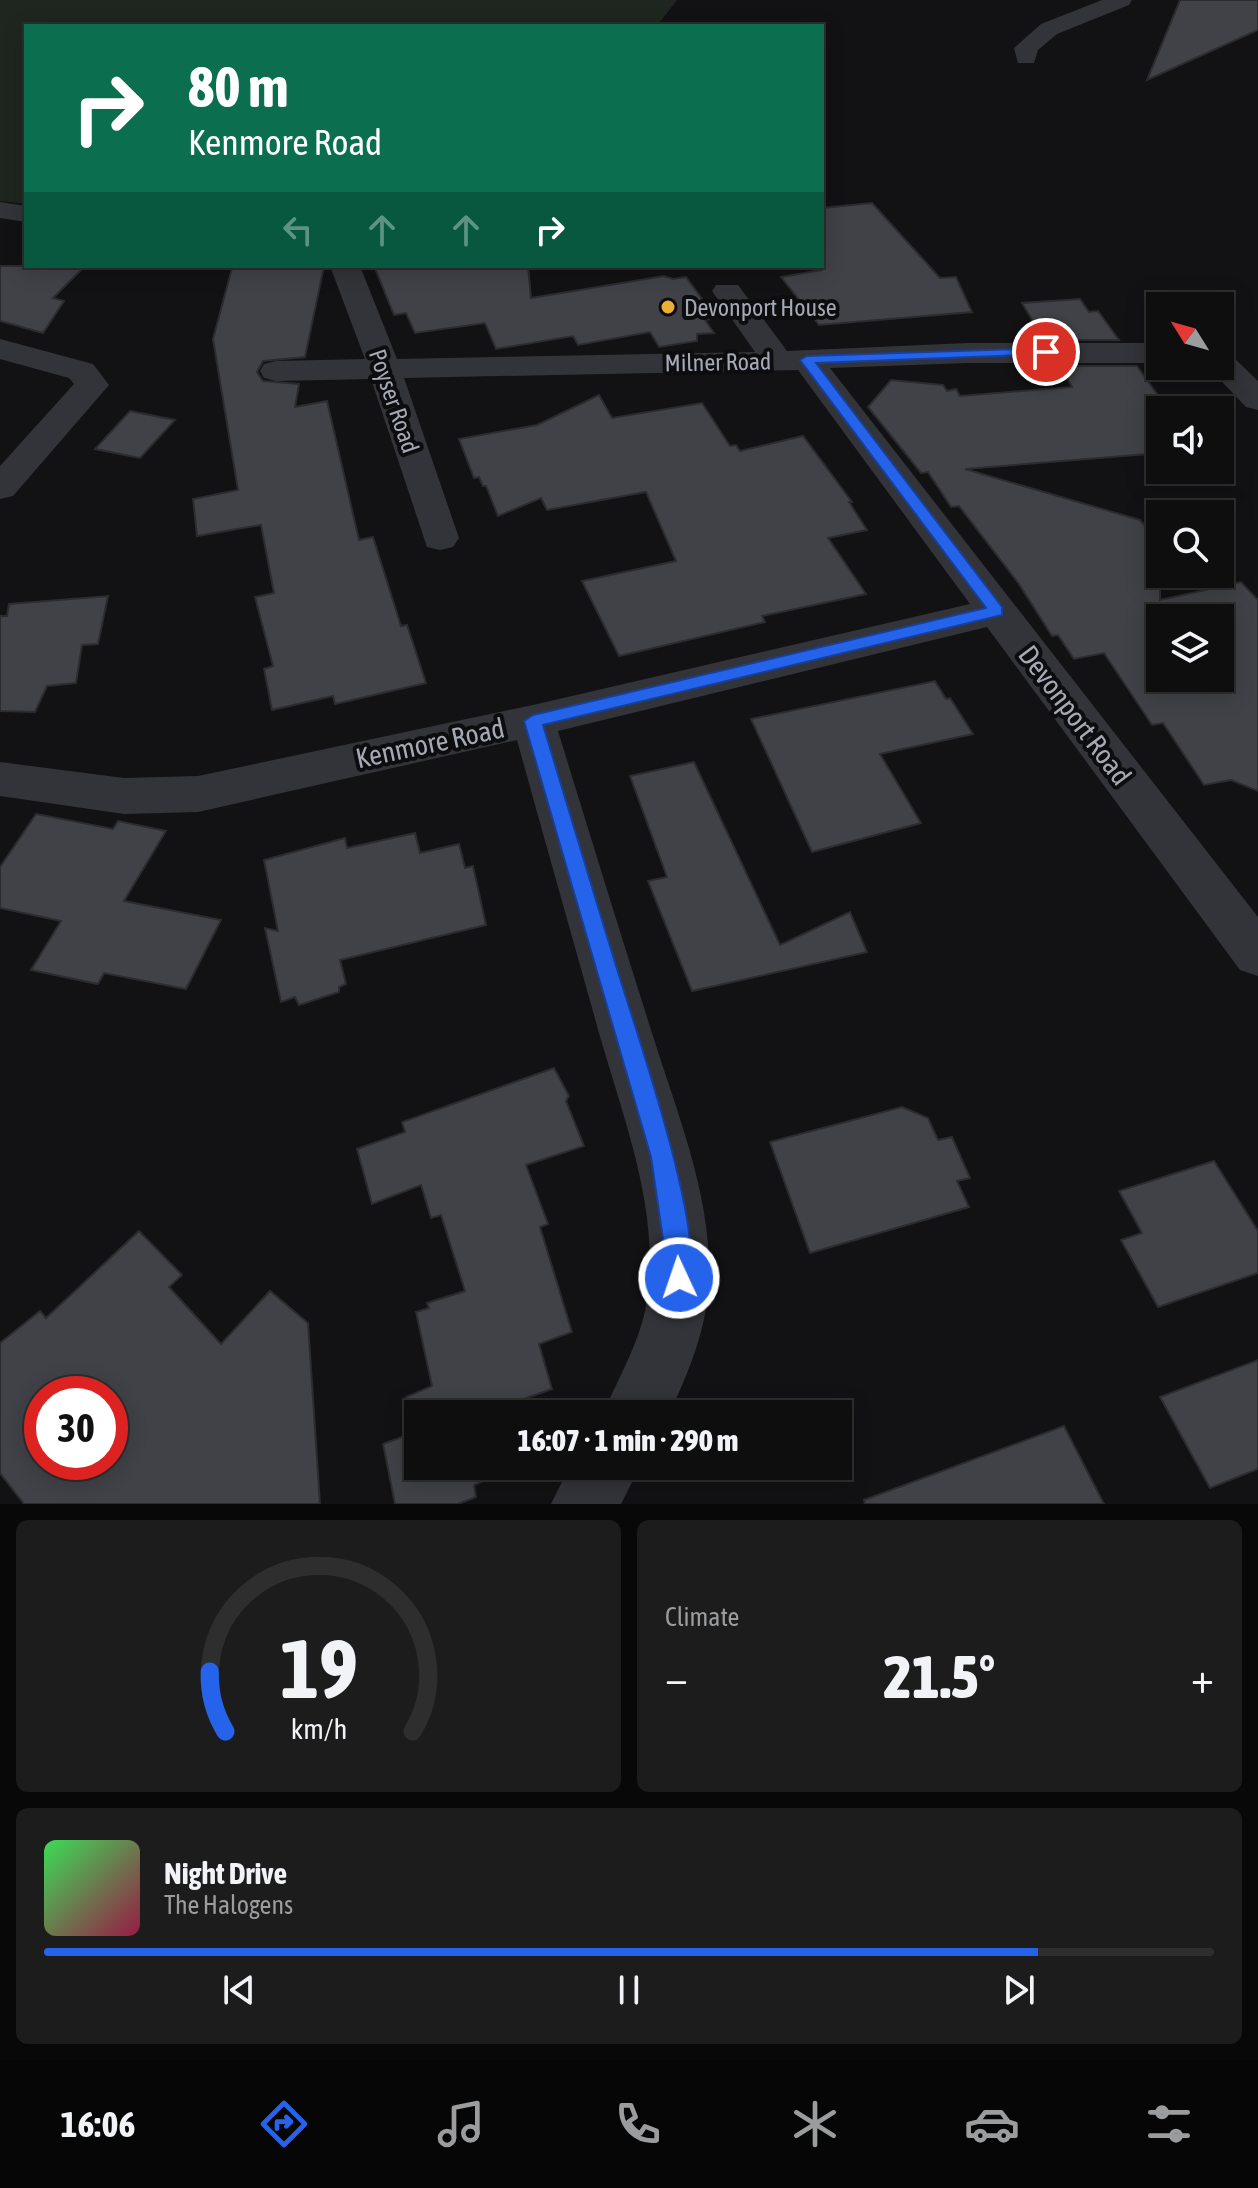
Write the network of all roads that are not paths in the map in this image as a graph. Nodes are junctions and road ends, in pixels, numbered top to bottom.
1 (1121, 0) edge
2 (1026, 58) dead end
3 (0, 210) edge
4 (24, 214) edge
5 (346, 268) edge
6 (727, 291) dead end
7 (0, 349) edge
8 (1146, 353) edge
9 (1234, 355) edge
10 (1258, 356) edge
11 (792, 360) junction
12 (385, 370) junction
13 (276, 371) dead end
14 (1234, 376) edge
15 (1258, 400) edge
16 (0, 488) edge
17 (440, 538) dead end
18 (997, 611) junction
19 (533, 721) junction
20 (0, 779) edge
21 (1258, 955) edge
22 (643, 1400) edge
23 (599, 1480) edge
24 (584, 1504) edge

1 - 2 street
3 - 4 street
5 - 12 street, Poyser Road
6 - 11 street, Devonport Road
7 - 16 street
8 - 11 street, Milner Road
9 - 10 street
11 - 12 street, Milner Road
11 - 18 street, Devonport Road
12 - 13 street, Milner Road
12 - 17 street, Poyser Road
14 - 15 street
18 - 19 street, Kenmore Road
18 - 21 street, Devonport Road
19 - 20 street, Kenmore Road
19 - 22 street
23 - 24 street

